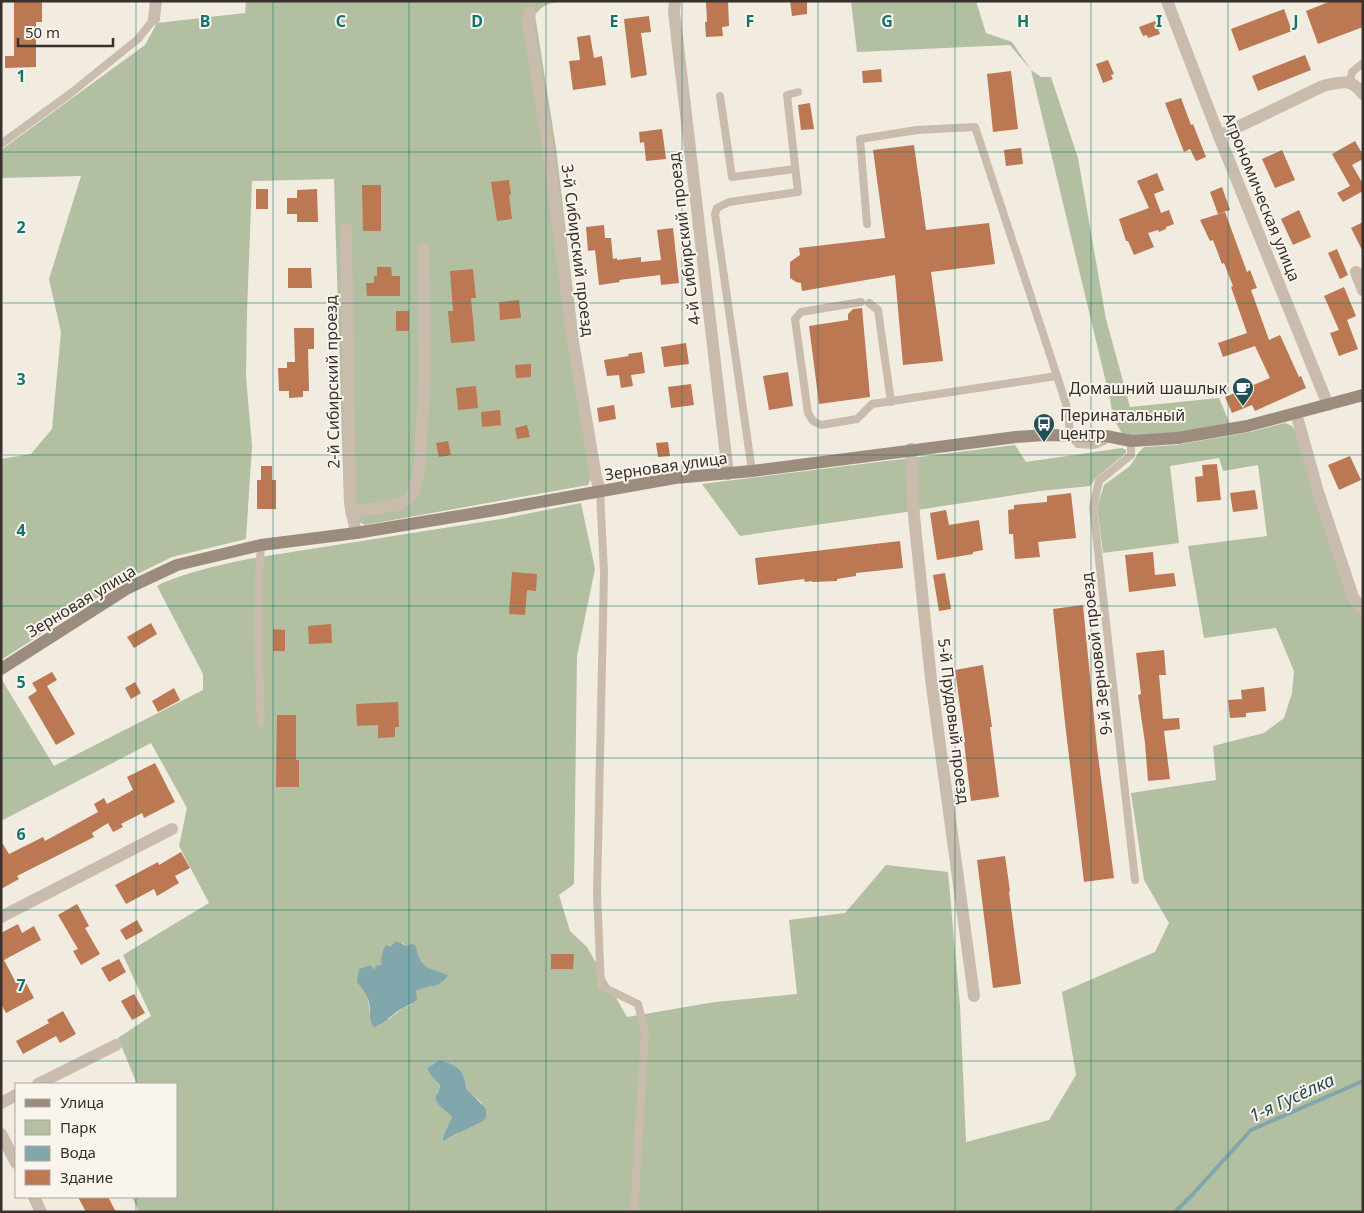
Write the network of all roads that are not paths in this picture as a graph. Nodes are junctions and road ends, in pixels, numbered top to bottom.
1 (156, 1) edge
2 (675, 1) edge
3 (1168, 1) edge
4 (530, 12) dead end
5 (154, 19) joint
6 (1363, 63) edge
7 (1350, 82) junction
8 (798, 92) dead end
9 (1363, 94) edge
10 (720, 96) dead end
11 (1219, 136) junction
12 (1, 144) edge
13 (795, 169) junction
14 (867, 224) dead end
15 (346, 230) dead end
16 (423, 249) dead end
17 (1356, 272) dead end
18 (1363, 290) edge
19 (1057, 376) junction
20 (1363, 395) edge
21 (890, 402) junction
22 (1328, 404) junction
23 (1296, 413) junction
24 (1070, 436) junction
25 (1131, 441) junction
26 (911, 449) junction
27 (752, 471) junction
28 (728, 474) junction
29 (600, 491) junction
30 (352, 512) junction
31 (356, 533) junction
32 (261, 545) junction
33 (1363, 609) edge
34 (1, 669) edge
35 (261, 723) dead end
36 (172, 829) dead end
37 (1135, 880) dead end
38 (1, 917) edge
39 (974, 996) dead end
40 (116, 1045) dead end
41 (40, 1083) edge
42 (15, 1096) edge
43 (1, 1103) edge
44 (1, 1134) edge
45 (15, 1161) edge
46 (34, 1198) edge
47 (41, 1212) edge
48 (634, 1212) edge

1 - 5 street
2 - 28 street, 4-й Сибирский проезд
3 - 11 street, Агрономическая улица
4 - 29 street, 3-й Сибирский проезд
5 - 12 lane
6 - 7 lane
7 - 9 street
7 - 11 street
8 - 13 lane
10 - 13 lane
11 - 22 street, Агрономическая улица
13 - 27 lane
14 - 19 lane
15 - 30 street, 2-й Сибирский проезд
16 - 30 street
17 - 18 street
19 - 21 lane
19 - 24 lane
20 - 22 street, Зерновая улица
21 - 21 lane
22 - 23 street, Зерновая улица
23 - 25 street, Зерновая улица
23 - 33 street
24 - 25 street, Зерновая улица
24 - 26 street, Зерновая улица
25 - 37 lane, 9-й Зерновой проезд
26 - 27 street, Зерновая улица
26 - 39 street, 5-й Прудовый проезд
27 - 28 street, Зерновая улица
28 - 29 street, Зерновая улица
29 - 31 street, Зерновая улица
29 - 48 lane
30 - 31 street, 2-й Сибирский проезд
31 - 32 street, Зерновая улица
32 - 34 street, Зерновая улица
32 - 35 lane
36 - 38 street
40 - 41 street
42 - 43 street
44 - 45 street
46 - 47 street

